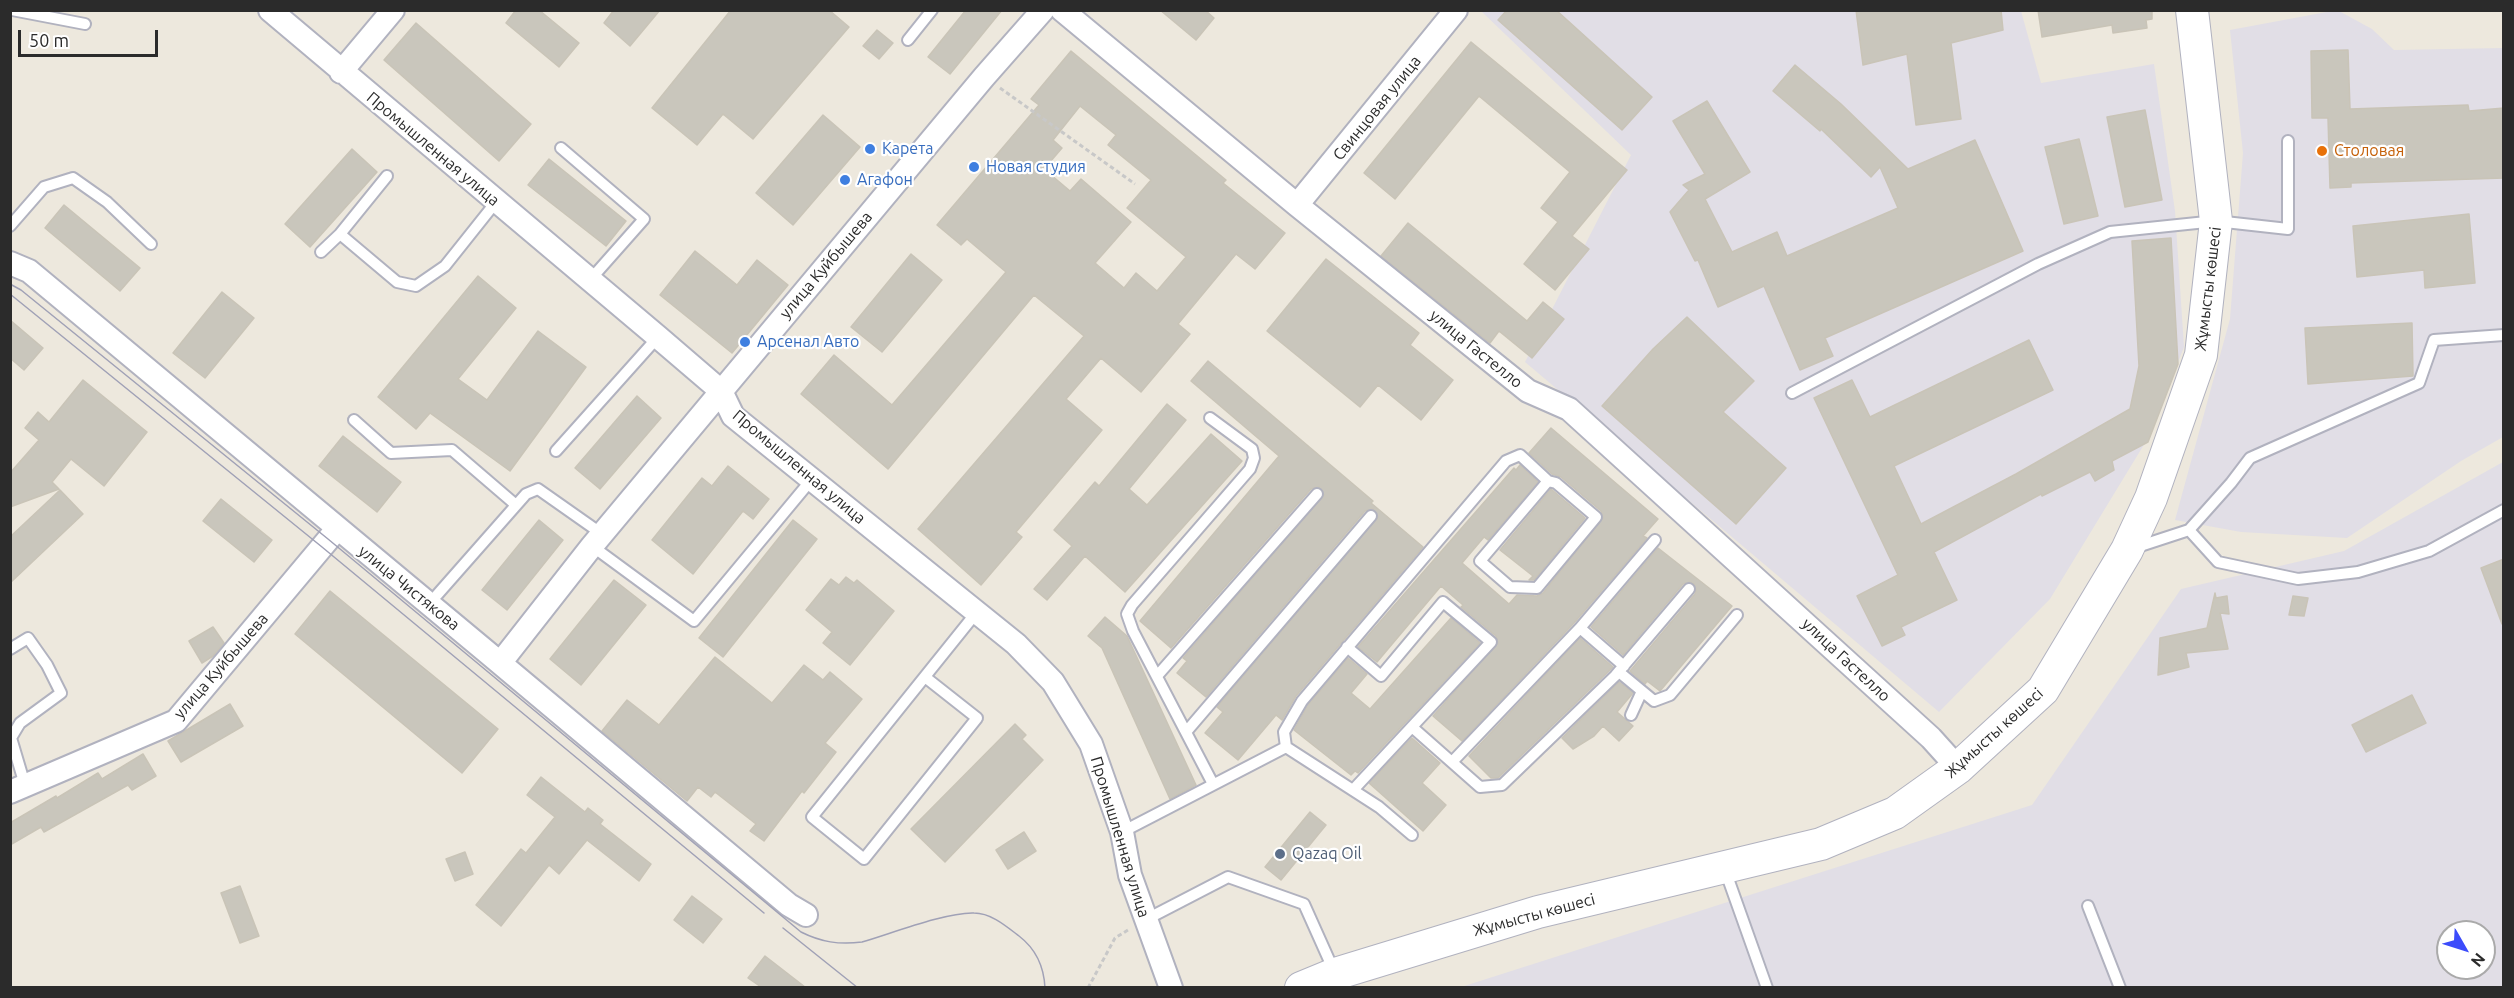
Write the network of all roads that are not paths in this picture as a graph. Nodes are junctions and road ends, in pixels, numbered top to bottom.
1 (12, 10) edge
2 (270, 10) edge
3 (393, 10) edge
4 (932, 10) edge
5 (1042, 10) edge
6 (1062, 10) edge
7 (1456, 10) edge
8 (2192, 10) edge
9 (85, 24) dead end
10 (908, 40) dead end
11 (341, 72) junction
12 (2288, 141) dead end
13 (561, 148) dead end
14 (387, 176) dead end
15 (496, 202) junction
16 (1297, 205) junction
17 (2216, 221) junction
18 (10, 225) edge
19 (340, 234) junction
20 (151, 244) dead end
21 (321, 252) dead end
22 (10, 263) edge
23 (590, 280) junction
24 (2504, 335) edge
25 (658, 337) junction
26 (720, 391) junction
27 (1792, 393) dead end
28 (1210, 418) dead end
29 (354, 420) dead end
30 (556, 451) dead end
31 (812, 480) junction
32 (1548, 481) junction
33 (1317, 494) dead end
34 (516, 505) junction
35 (2504, 510) edge
36 (1371, 516) dead end
37 (337, 529) junction
38 (2189, 530) junction
39 (597, 540) junction
40 (1655, 540) dead end
41 (2127, 550) junction
42 (1689, 589) dead end
43 (437, 595) dead end
44 (976, 614) junction
45 (1737, 615) dead end
46 (1580, 628) junction
47 (1347, 647) junction
48 (10, 649) edge
49 (501, 662) junction
50 (1621, 669) junction
51 (1157, 676) junction
52 (925, 677) junction
53 (1642, 691) junction
54 (1631, 715) dead end
55 (1412, 727) junction
56 (1186, 732) junction
57 (1286, 747) junction
58 (1452, 762) junction
59 (1958, 768) junction
60 (1213, 784) junction
61 (18, 788) edge
62 (1353, 790) junction
63 (1122, 832) junction
64 (1412, 835) dead end
65 (1724, 867) junction
66 (2088, 906) dead end
67 (806, 915) dead end
68 (1145, 920) junction
69 (1335, 974) junction
70 (1171, 987) edge
71 (1301, 987) edge
72 (1767, 987) edge
73 (2120, 987) edge

1 - 9 lane
2 - 11 street, Промышленная улица
3 - 11 street
4 - 10 lane
5 - 26 street, улица Куйбышева
6 - 16 street, улица Гастелло
7 - 16 street, Свинцовая улица
8 - 17 main road, Жұмысты көшесі
11 - 15 street, Промышленная улица
12 - 17 lane
13 - 23 lane
14 - 19 lane
15 - 19 lane
15 - 23 street, Промышленная улица
16 - 59 street, улица Гастелло
17 - 27 lane
17 - 41 main road, Жұмысты көшесі
18 - 20 lane
19 - 21 lane
22 - 37 street, улица Чистякова
23 - 25 street, Промышленная улица
24 - 38 lane
25 - 26 street, Промышленная улица
25 - 30 lane
26 - 31 street, Промышленная улица
26 - 39 street, улица Куйбышева
28 - 51 lane
29 - 34 lane
31 - 39 lane
31 - 44 street, Промышленная улица
32 - 32 lane
32 - 47 lane
33 - 51 lane
34 - 39 lane
34 - 43 lane
35 - 38 lane
36 - 56 lane
37 - 49 street, улица Чистякова
37 - 61 street, улица Куйбышева
38 - 41 lane
39 - 49 street, улица Куйбышева
40 - 46 lane
41 - 59 main road, Жұмысты көшесі
42 - 50 lane
44 - 52 lane
44 - 63 street, Промышленная улица
45 - 53 lane
46 - 50 lane
46 - 58 lane
47 - 55 lane
47 - 57 lane
48 - 61 lane
49 - 67 street, улица Чистякова
50 - 53 lane
50 - 58 lane
51 - 56 lane
52 - 52 lane
53 - 54 lane
55 - 58 lane
55 - 62 lane
56 - 60 lane
57 - 60 lane
57 - 62 lane
59 - 65 main road, Жұмысты көшесі
60 - 63 lane
62 - 64 lane
63 - 68 street, Промышленная улица
65 - 69 main road, Жұмысты көшесі
65 - 72 lane
66 - 73 lane
68 - 69 lane
68 - 70 street, Промышленная улица
69 - 71 main road, Жұмысты көшесі

